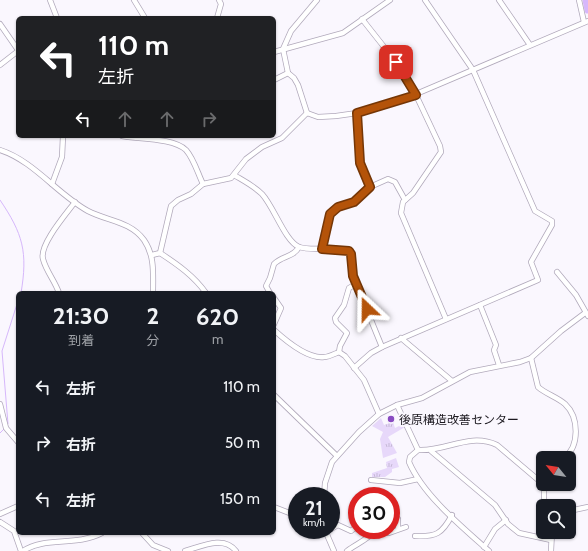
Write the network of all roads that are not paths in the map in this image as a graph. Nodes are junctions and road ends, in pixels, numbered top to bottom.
1 (50, 0) edge
2 (134, 0) edge
3 (219, 0) edge
4 (316, 0) edge
5 (390, 0) edge
6 (425, 0) edge
7 (499, 0) edge
8 (579, 0) edge
9 (56, 16) edge
10 (144, 16) edge
11 (218, 16) edge
12 (362, 19) junction
13 (586, 22) edge
14 (0, 24) edge
15 (530, 46) junction
16 (16, 47) edge
17 (283, 49) junction
18 (276, 51) edge
19 (16, 52) edge
20 (0, 65) edge
21 (473, 70) junction
22 (288, 73) junction
23 (276, 79) edge
24 (416, 95) junction
25 (307, 113) junction
26 (357, 113) junction
27 (63, 138) edge
28 (137, 138) edge
29 (0, 150) edge
30 (234, 175) junction
31 (52, 184) junction
32 (203, 184) junction
33 (370, 187) junction
34 (405, 200) junction
35 (75, 202) junction
36 (299, 246) junction
37 (322, 249) junction
38 (160, 252) junction
39 (152, 255) junction
40 (557, 272) dead end
41 (356, 284) junction
42 (58, 291) edge
43 (153, 291) edge
44 (204, 291) edge
45 (269, 291) edge
46 (276, 301) edge
47 (480, 305) junction
48 (587, 315) edge
49 (276, 319) edge
50 (446, 320) junction
51 (276, 332) edge
52 (401, 338) junction
53 (382, 347) junction
54 (339, 352) junction
55 (531, 358) junction
56 (499, 365) junction
57 (354, 368) junction
58 (452, 381) junction
59 (276, 397) edge
60 (0, 404) edge
61 (397, 405) junction
62 (379, 414) junction
63 (16, 440) edge
64 (418, 450) junction
65 (431, 451) junction
66 (571, 451) edge
67 (337, 456) junction
68 (536, 477) edge
69 (418, 479) junction
70 (371, 480) dead end
71 (326, 487) edge
72 (16, 507) edge
73 (588, 507) edge
74 (276, 508) edge
75 (576, 510) edge
76 (288, 512) edge
77 (0, 514) edge
78 (452, 515) junction
79 (506, 520) junction
80 (0, 522) edge
81 (406, 527) dead end
82 (400, 528) edge
83 (97, 535) edge
84 (144, 535) edge
85 (415, 536) dead end
86 (329, 539) edge
87 (367, 539) edge
88 (551, 540) joint
89 (484, 546) junction
90 (22, 551) edge
91 (168, 551) edge
92 (185, 551) edge
93 (236, 551) edge
94 (334, 551) edge
95 (347, 551) edge
96 (489, 551) edge
97 (551, 551) edge

1 - 9 street
2 - 10 street
3 - 11 street
4 - 17 street
5 - 12 street
6 - 21 street
7 - 15 street
8 - 13 street
12 - 17 street
12 - 24 street
13 - 15 street
14 - 16 street
15 - 21 street
17 - 18 street
17 - 22 street
19 - 20 street
21 - 24 street
21 - 47 street
22 - 23 street
22 - 25 street
24 - 26 street
24 - 34 street
25 - 26 street
25 - 30 street
26 - 33 street
27 - 31 street
28 - 32 street
29 - 31 street
30 - 32 street
30 - 36 street
31 - 35 street
32 - 38 street
33 - 34 street
33 - 37 street
34 - 50 street
35 - 39 street
35 - 42 street
36 - 37 street
36 - 45 street
37 - 41 street
38 - 39 street
38 - 44 street
39 - 43 street
40 - 48 street
41 - 53 street
41 - 54 street
46 - 49 street
47 - 50 street
47 - 56 street
48 - 55 street
50 - 52 street
51 - 54 street
52 - 53 street
52 - 58 street
53 - 57 street
54 - 57 street
55 - 56 street
55 - 66 street
56 - 58 street
57 - 62 street
58 - 61 street
59 - 67 street
60 - 63 street
61 - 62 street
61 - 64 street
62 - 67 street
64 - 65 street
64 - 69 street
65 - 68 street
65 - 79 street
67 - 71 street
69 - 70 street
69 - 78 street
72 - 77 street
73 - 75 street
74 - 76 street
78 - 85 street
78 - 89 street
79 - 88 street
79 - 89 street
80 - 90 street
81 - 82 street
83 - 90 street
84 - 91 street
86 - 94 street
87 - 95 street
88 - 97 street
89 - 96 street
92 - 93 street

